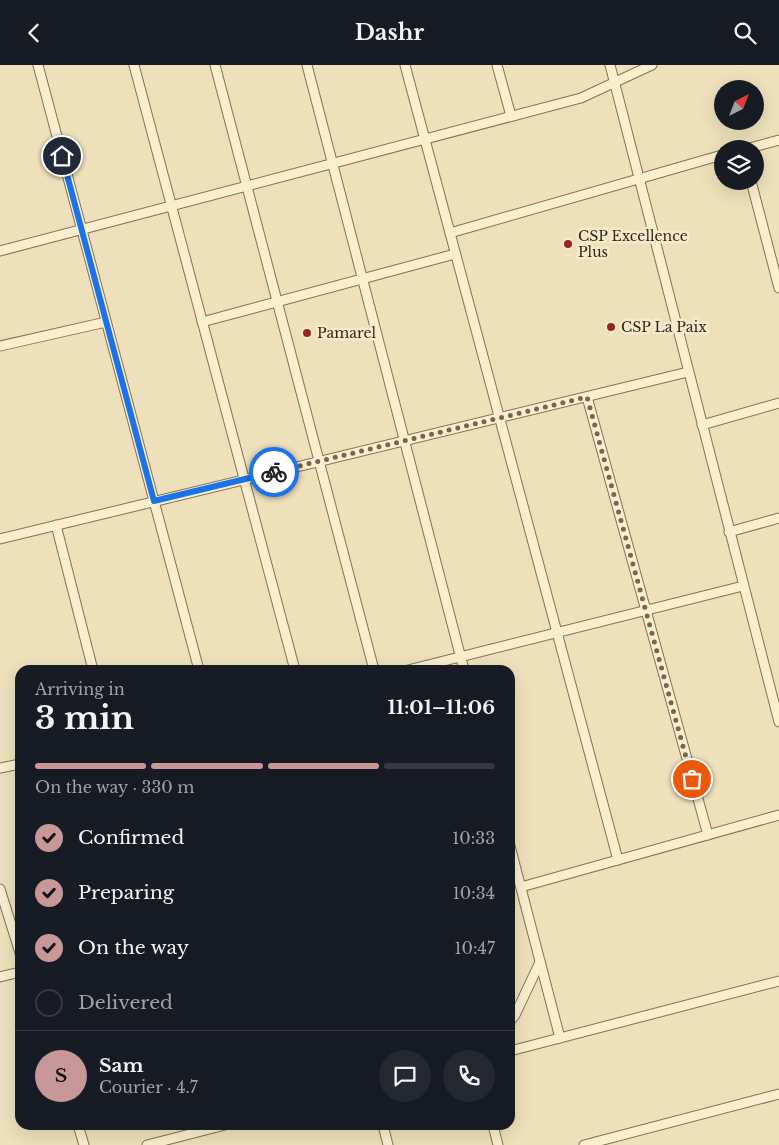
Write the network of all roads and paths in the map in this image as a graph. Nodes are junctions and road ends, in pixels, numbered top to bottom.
1 (38, 65) edge
2 (134, 65) edge
3 (215, 65) edge
4 (307, 65) edge
5 (405, 65) edge
6 (497, 65) edge
7 (610, 65) edge
8 (652, 65) edge
9 (615, 83) junction
10 (511, 116) junction
11 (424, 139) junction
12 (779, 140) edge
13 (764, 144) edge
14 (714, 157) edge
15 (332, 163) junction
16 (639, 179) junction
17 (247, 185) junction
18 (753, 190) edge
19 (171, 205) junction
20 (82, 229) junction
21 (450, 233) junction
22 (0, 251) edge
23 (456, 254) junction
24 (363, 279) junction
25 (779, 288) edge
26 (277, 302) junction
27 (106, 322) junction
28 (202, 322) junction
29 (0, 346) edge
30 (688, 372) junction
31 (587, 397) junction
32 (779, 403) edge
33 (500, 418) junction
34 (702, 425) junction
35 (405, 441) junction
36 (319, 461) junction
37 (244, 480) junction
38 (154, 501) junction
39 (779, 518) edge
40 (56, 525) junction
41 (729, 532) junction
42 (0, 539) edge
43 (743, 585) junction
44 (646, 610) junction
45 (557, 633) junction
46 (461, 657) junction
47 (92, 665) edge
48 (198, 665) edge
49 (294, 665) edge
50 (373, 665) edge
51 (428, 665) edge
52 (463, 665) edge
53 (779, 722) edge
54 (15, 765) edge
55 (0, 768) edge
56 (779, 815) edge
57 (708, 835) junction
58 (618, 860) junction
59 (515, 865) edge
60 (521, 887) junction
61 (0, 889) edge
62 (15, 937) edge
63 (540, 962) junction
64 (15, 973) edge
65 (0, 977) edge
66 (779, 981) edge
67 (515, 1015) edge
68 (560, 1038) junction
69 (515, 1050) edge
70 (779, 1094) edge
71 (80, 1130) edge
72 (205, 1130) edge
73 (384, 1130) edge
74 (494, 1130) edge
75 (613, 1141) edge
76 (84, 1145) edge
77 (148, 1145) edge
78 (388, 1145) edge
79 (498, 1145) edge
80 (584, 1145) edge

1 - 20 street
2 - 19 street
3 - 17 street
4 - 15 street
5 - 11 street
6 - 10 street
7 - 9 street
8 - 9 street
9 - 10 street
9 - 16 street
10 - 11 street
11 - 15 street
11 - 21 street
12 - 13 street
14 - 16 street
15 - 17 street
15 - 24 street
16 - 21 street
16 - 30 street
17 - 19 street
17 - 26 street
18 - 25 street
19 - 20 street
19 - 28 street
20 - 22 street
20 - 27 street
21 - 23 street
23 - 24 street
23 - 33 street
24 - 26 street
24 - 35 street
26 - 28 street
26 - 36 street
27 - 29 street
27 - 38 street
28 - 37 street
30 - 31 street
30 - 34 street
31 - 33 street
31 - 44 street
32 - 34 street
33 - 35 street
33 - 45 street
34 - 41 street
35 - 36 street
35 - 46 street
36 - 37 street
36 - 50 street
37 - 38 street
37 - 49 street
38 - 40 street
38 - 48 street
39 - 41 street
40 - 42 street
40 - 47 street
41 - 43 street
43 - 44 street
43 - 53 street
44 - 45 street
44 - 57 street
45 - 46 street
45 - 58 street
46 - 51 street
46 - 52 street
54 - 55 street
56 - 57 street
57 - 58 street
58 - 60 street
59 - 60 street
60 - 63 street
61 - 62 street
63 - 67 street
63 - 68 street
64 - 65 street
66 - 68 street
68 - 69 street
70 - 75 street
71 - 76 street
72 - 77 street
73 - 78 street
74 - 79 street
75 - 80 street

